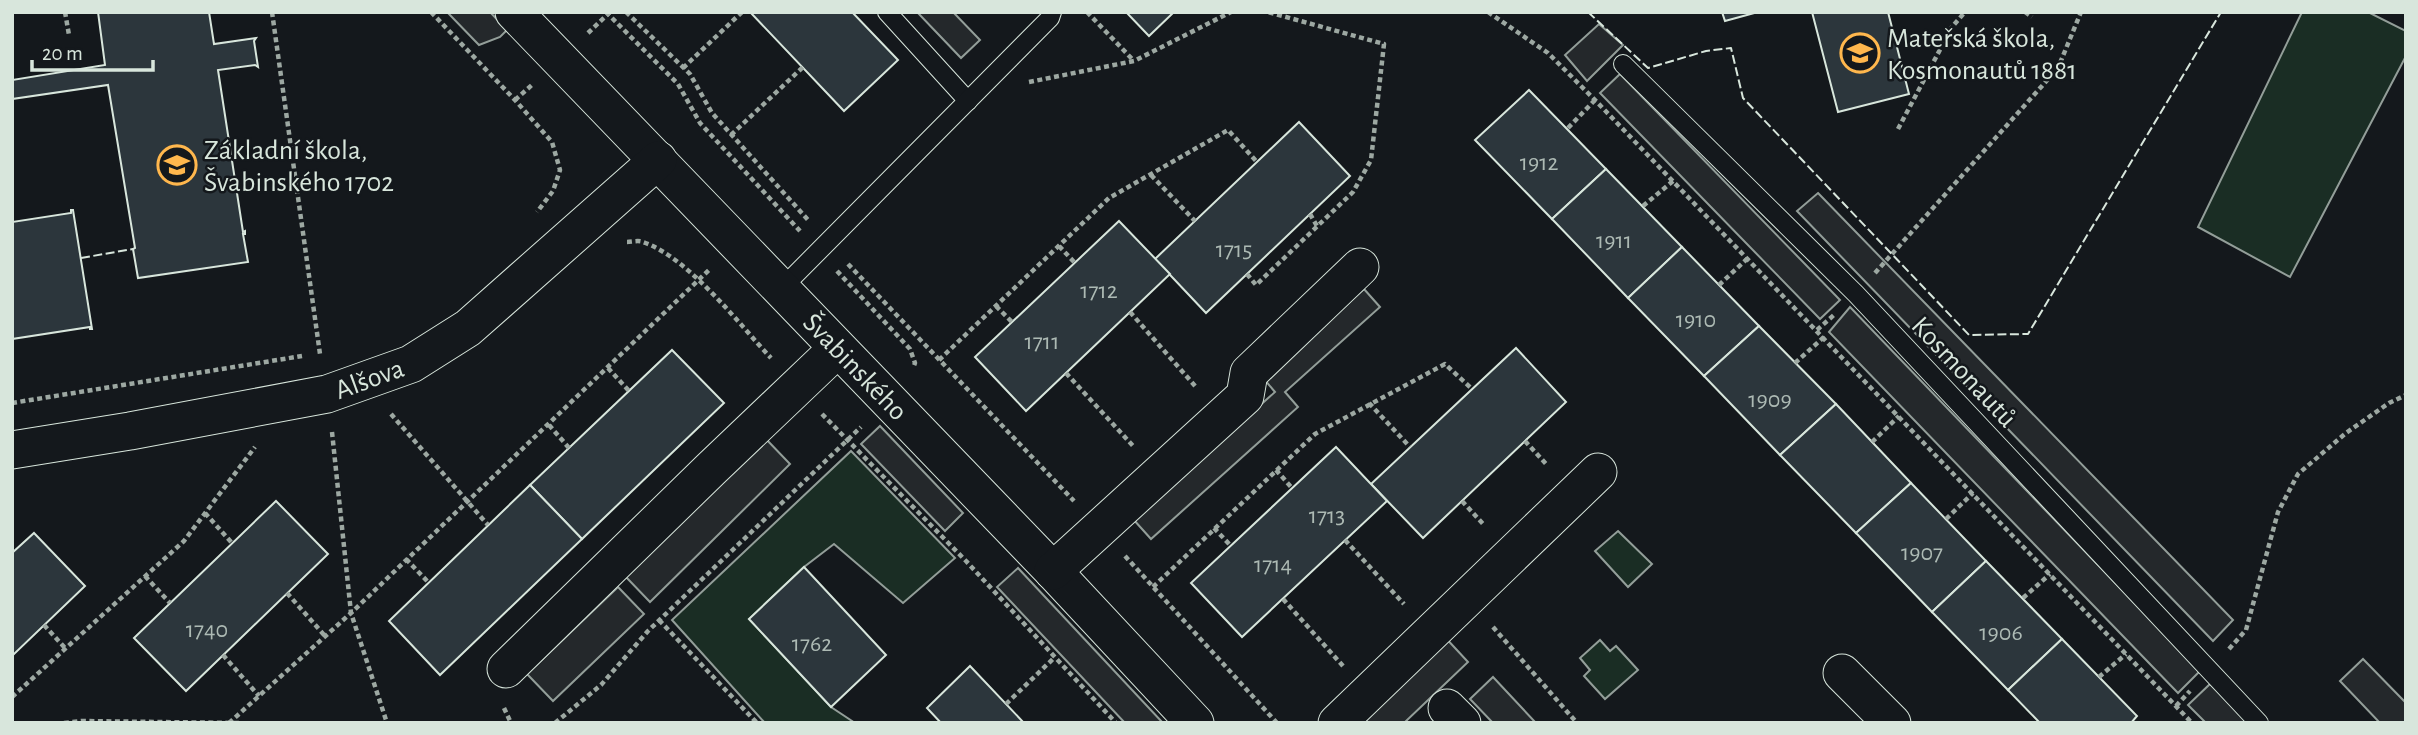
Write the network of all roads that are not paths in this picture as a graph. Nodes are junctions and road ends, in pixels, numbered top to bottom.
1 (514, 12) edge
2 (887, 12) edge
3 (1052, 12) edge
4 (1623, 64) dead end
5 (968, 101) junction
6 (658, 160) junction
7 (1360, 267) dead end
8 (781, 289) junction
9 (837, 349) junction
10 (12, 450) edge
11 (1598, 472) dead end
12 (1053, 571) junction
13 (506, 669) dead end
14 (1842, 673) dead end
15 (1195, 723) edge
16 (1337, 723) edge
17 (1892, 723) edge
18 (2259, 723) edge

1 - 6 street, Švabinského
2 - 5 lane
3 - 5 lane
4 - 18 lane, Kosmonautů
5 - 8 lane
6 - 8 street, Švabinského
6 - 10 street, Alšova
7 - 12 street
8 - 9 street, Švabinského
9 - 12 street, Švabinského
9 - 13 street
11 - 16 street
12 - 15 street, Švabinského
14 - 17 street

